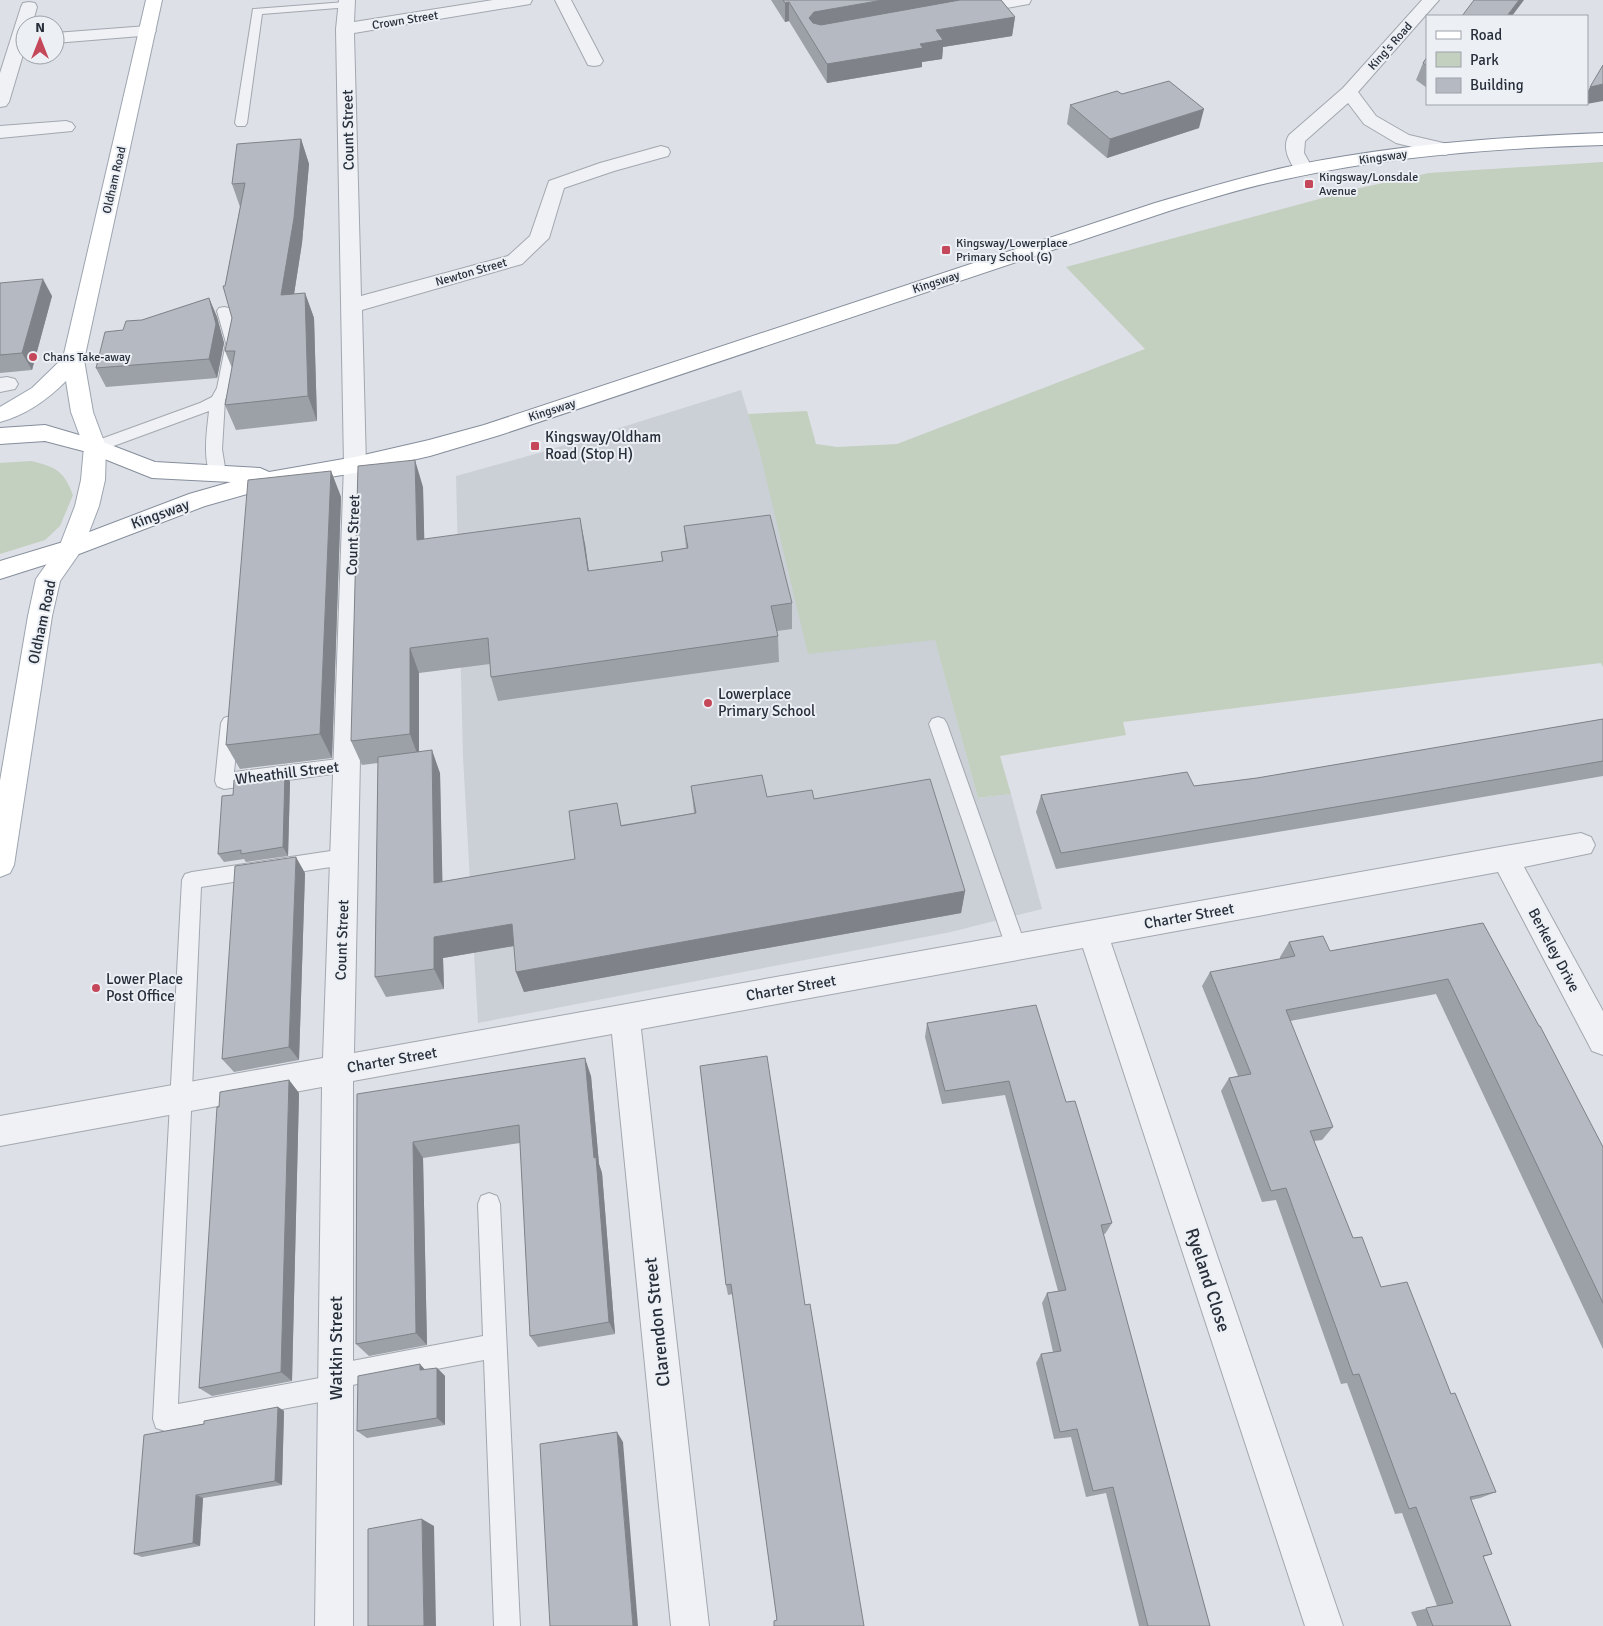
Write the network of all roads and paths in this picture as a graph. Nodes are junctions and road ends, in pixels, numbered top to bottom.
1 (154, 0) edge
2 (524, 0) edge
3 (563, 0) edge
4 (1023, 0) edge
5 (1431, 0) edge
6 (346, 2) edge
7 (29, 7) dead end
8 (950, 13) edge
9 (27, 15) edge
10 (346, 29) junction
11 (147, 30) junction
12 (65, 37) edge
13 (15, 60) edge
14 (594, 61) dead end
15 (1349, 92) junction
16 (0, 102) edge
17 (241, 123) dead end
18 (66, 127) dead end
19 (0, 132) edge
20 (1603, 139) edge
21 (1445, 149) junction
22 (661, 152) dead end
23 (1304, 169) junction
24 (352, 306) junction
25 (224, 311) edge
26 (73, 360) junction
27 (216, 400) junction
28 (0, 415) edge
29 (0, 436) edge
30 (95, 447) junction
31 (355, 465) junction
32 (218, 474) junction
33 (279, 477) junction
34 (71, 548) junction
35 (0, 570) edge
36 (232, 702) edge
37 (938, 724) dead end
38 (346, 765) junction
39 (4, 809) edge
40 (1581, 845) dead end
41 (344, 857) junction
42 (1505, 858) junction
43 (0, 862) edge
44 (1093, 933) junction
45 (1016, 947) junction
46 (624, 1018) junction
47 (1603, 1041) edge
48 (338, 1070) junction
49 (181, 1098) junction
50 (0, 1131) edge
51 (489, 1204) dead end
52 (495, 1346) junction
53 (336, 1381) junction
54 (334, 1626) edge
55 (507, 1626) edge
56 (690, 1626) edge
57 (1324, 1626) edge

1 - 11 main road, Oldham Road
2 - 10 street, Crown Street
3 - 14 street
4 - 8 street
5 - 15 street, King's Road
6 - 10 street, Count Street
6 - 17 lane
7 - 9 street
10 - 24 street, Count Street
11 - 12 street
11 - 26 main road, Oldham Road
13 - 16 street
15 - 21 street
15 - 23 street, King's Road
18 - 19 street
20 - 21 main road, Kingsway
21 - 23 main road, Kingsway
22 - 24 street, Newton Street
23 - 31 main road, Kingsway
24 - 31 street, Count Street
25 - 27 lane
26 - 28 main road, Oldham Road
26 - 30 main road, Oldham Road
27 - 30 lane
27 - 32 lane
29 - 30 main road, Kingsway
30 - 32 main road, Kingsway
30 - 34 main road, Oldham Road
31 - 33 main road, Kingsway
31 - 38 street, Count Street
32 - 33 main road, Kingsway
33 - 34 main road, Kingsway
34 - 35 main road, Kingsway
34 - 39 main road, Oldham Road
36 - 38 lane, Wheathill Street
37 - 45 lane
38 - 41 street, Count Street
39 - 43 main road, Oldham Road
40 - 42 street, Charter Street
41 - 48 street, Count Street
41 - 49 lane
42 - 44 street, Charter Street
42 - 47 street, Berkeley Drive
44 - 45 street, Charter Street
44 - 57 street, Ryeland Close
45 - 46 street, Charter Street
46 - 48 street, Charter Street
46 - 56 street, Clarendon Street
48 - 49 street, Charter Street
48 - 53 street, Watkin Street
49 - 50 street, Charter Street
49 - 53 lane
51 - 52 lane
52 - 53 lane
52 - 55 lane
53 - 54 street, Watkin Street

